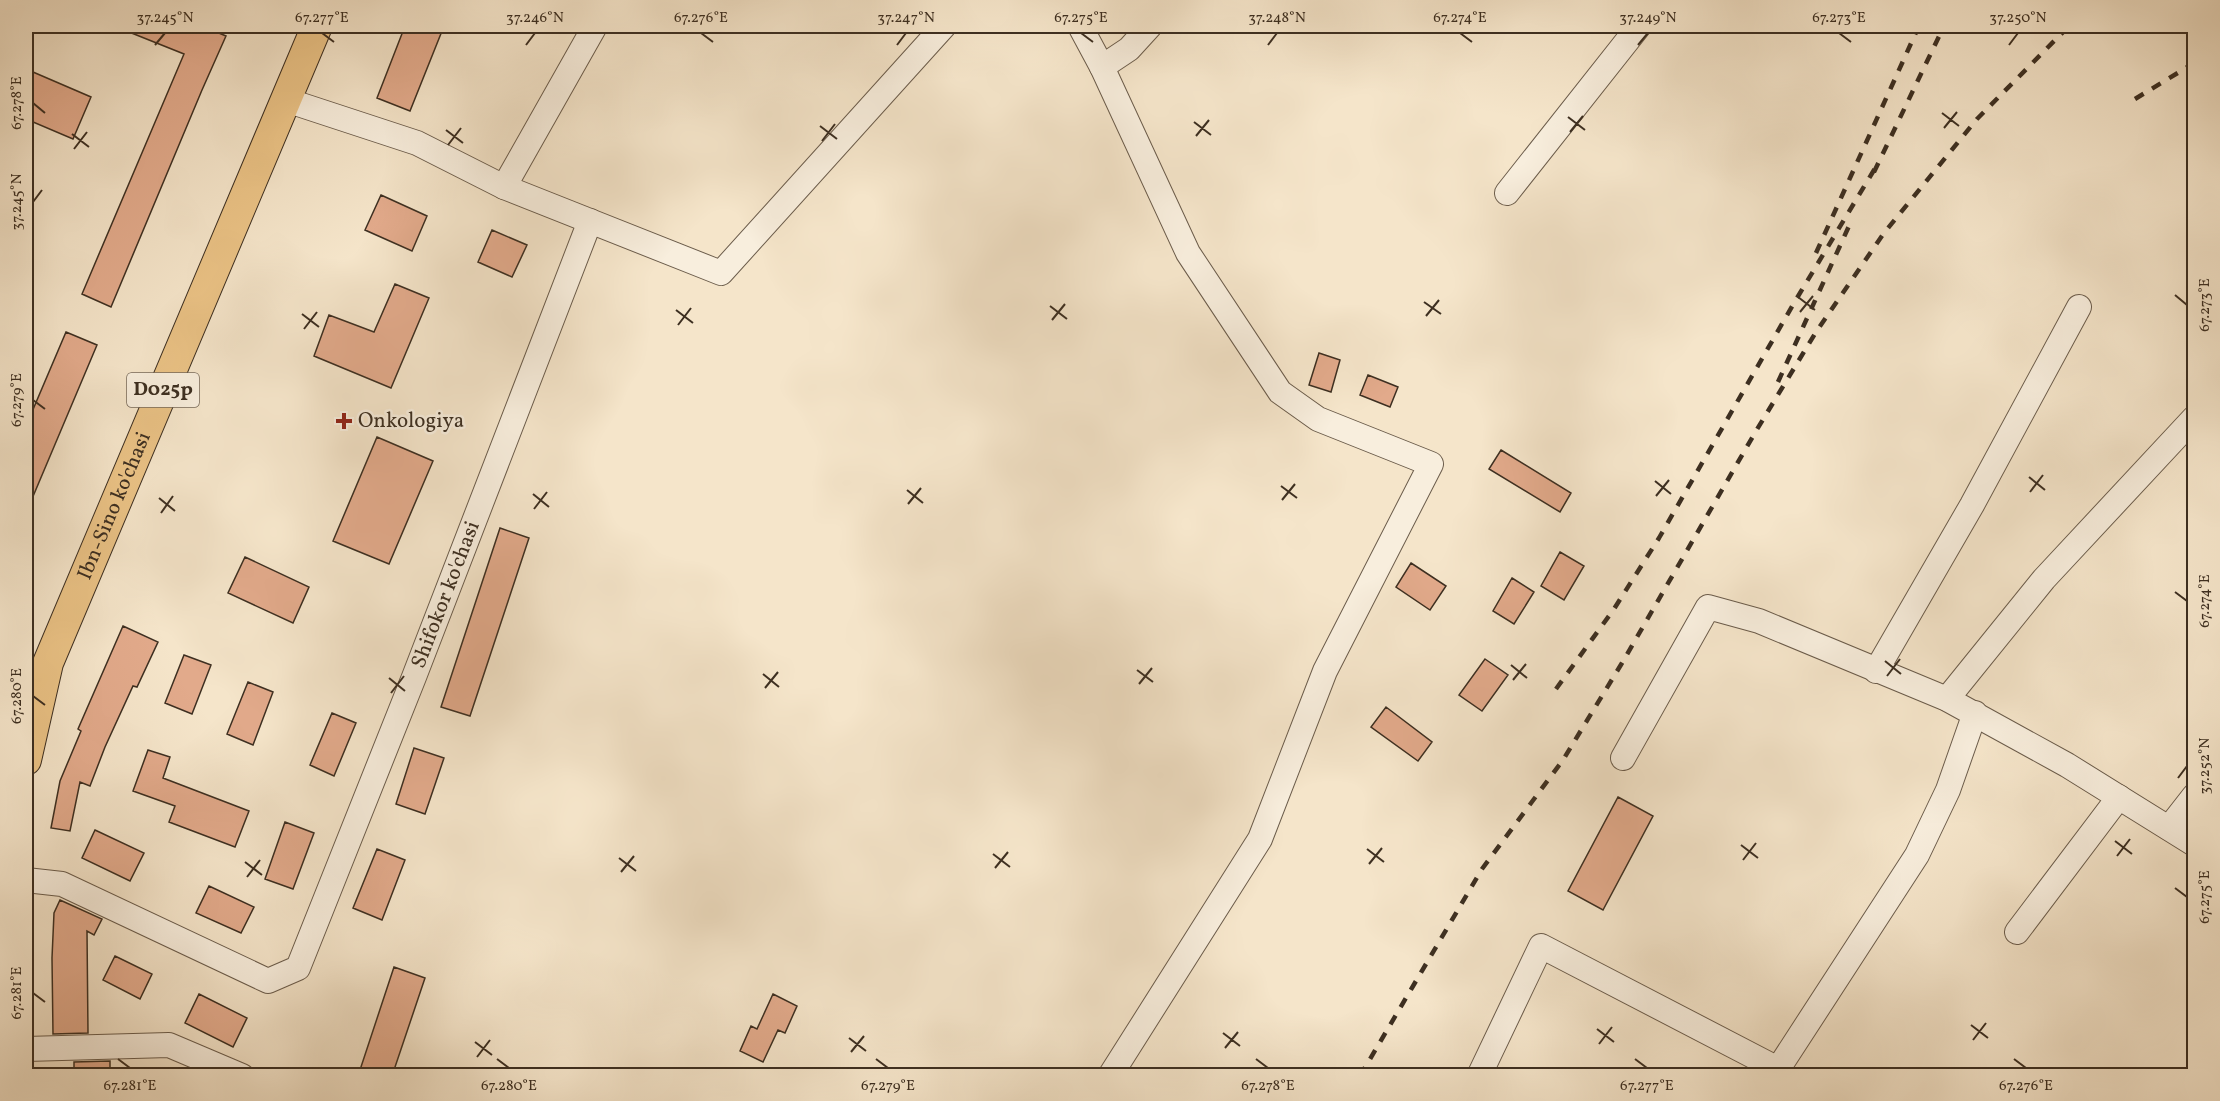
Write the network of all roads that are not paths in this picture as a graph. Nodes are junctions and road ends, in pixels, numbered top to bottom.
1 (317, 26) edge
2 (594, 26) edge
3 (944, 26) edge
4 (1080, 26) edge
5 (1150, 26) edge
6 (1639, 26) edge
7 (1102, 67) junction
8 (286, 100) junction
9 (504, 187) junction
10 (1507, 193) dead end
11 (590, 221) junction
12 (2079, 307) dead end
13 (2194, 417) edge
14 (1876, 671) junction
15 (1947, 699) junction
16 (1975, 713) junction
17 (1623, 758) dead end
18 (26, 760) edge
19 (2194, 796) edge
20 (2119, 797) junction
21 (2169, 828) junction
22 (2194, 843) edge
23 (26, 880) edge
24 (2017, 932) dead end
25 (26, 1049) edge
26 (1781, 1073) edge
27 (242, 1076) edge
28 (1110, 1076) edge
29 (1479, 1076) edge

1 - 8 main road, Ibn-Sino ko'chasi / D025p
2 - 9 street
3 - 11 street
4 - 7 street
5 - 7 street
6 - 10 street
7 - 28 street
8 - 9 street
8 - 18 main road, Ibn-Sino ko'chasi / D025p
9 - 11 street
11 - 23 street, Shifokor ko'chasi
12 - 14 street
13 - 15 street
14 - 15 street
14 - 17 street
15 - 16 street
16 - 20 street
16 - 26 street
19 - 21 street
20 - 21 street
20 - 24 street
21 - 22 street
25 - 27 street
26 - 29 street

